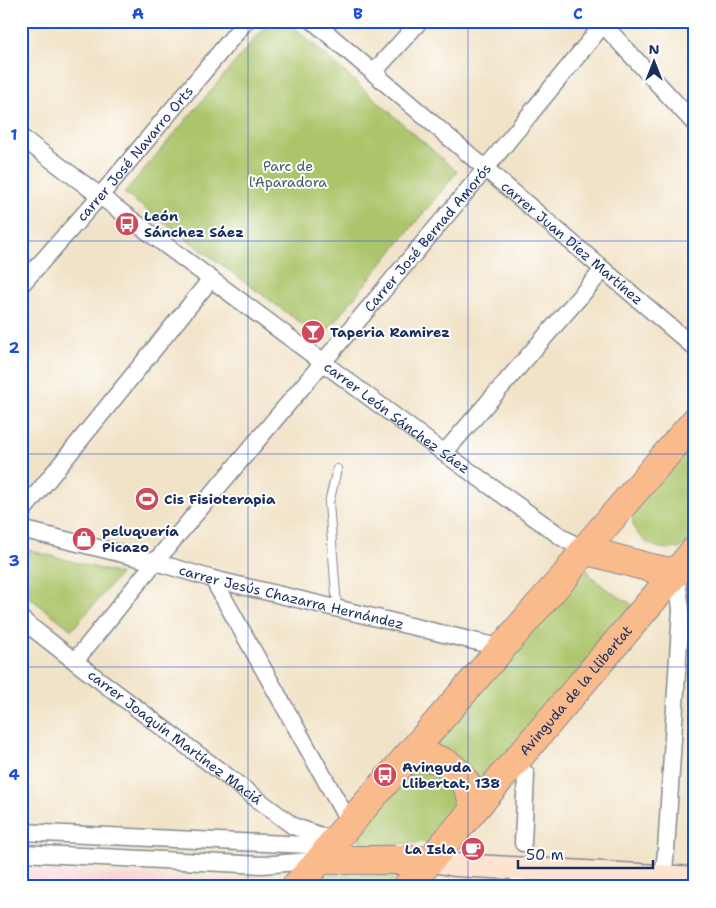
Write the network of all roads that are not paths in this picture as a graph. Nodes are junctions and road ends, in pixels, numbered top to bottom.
1 (246, 21) edge
2 (313, 21) edge
3 (420, 21) edge
4 (603, 22) edge
5 (373, 73) junction
6 (695, 124) edge
7 (21, 137) edge
8 (485, 169) junction
9 (100, 196) junction
10 (603, 270) junction
11 (211, 279) junction
12 (21, 285) edge
13 (695, 348) edge
14 (323, 362) junction
15 (695, 421) edge
16 (444, 453) junction
17 (337, 469) dead end
18 (21, 513) edge
19 (21, 529) edge
20 (584, 550) junction
21 (695, 550) edge
22 (155, 562) junction
23 (685, 573) edge
24 (213, 579) junction
25 (337, 608) junction
26 (21, 619) edge
27 (503, 648) junction
28 (75, 661) junction
29 (407, 758) junction
30 (514, 763) junction
31 (474, 808) junction
32 (21, 832) edge
33 (334, 843) junction
34 (523, 843) dead end
35 (21, 853) edge
36 (429, 860) junction
37 (520, 878) edge
38 (695, 878) edge
39 (662, 881) edge
40 (297, 887) edge
41 (407, 887) edge

1 - 9 street, carrer José Navarro Orts
2 - 5 street, carrer Juan Díez Martínez
3 - 5 street
4 - 6 street
4 - 8 street, Carrer José Bernad Amorós
5 - 8 street, carrer Juan Díez Martínez
7 - 9 street, carrer León Sánchez Sáez
8 - 10 street, carrer Juan Díez Martínez
8 - 14 street, Carrer José Bernad Amorós
9 - 11 street, carrer León Sánchez Sáez
9 - 12 street, carrer José Navarro Orts
10 - 13 street, carrer Juan Díez Martínez
10 - 16 street
11 - 14 street, carrer León Sánchez Sáez
11 - 18 street
14 - 16 street, carrer León Sánchez Sáez
14 - 22 street, Carrer José Bernad Amorós
15 - 20 highway
16 - 20 street, carrer León Sánchez Sáez
17 - 25 lane
19 - 22 street, carrer Jesús Chazarra Hernández
20 - 23 highway
20 - 27 highway
21 - 23 highway, Avinguda de la Llibertat
22 - 24 street, carrer Jesús Chazarra Hernández
22 - 28 street, Carrer José Bernad Amorós
23 - 30 highway, Avinguda de la Llibertat
23 - 39 street
24 - 25 street, carrer Jesús Chazarra Hernández
24 - 33 street
25 - 27 street, carrer Jesús Chazarra Hernández
26 - 28 street, carrer Joaquín Martínez Maciá
27 - 29 highway
28 - 33 street, carrer Joaquín Martínez Maciá
29 - 31 highway
29 - 33 highway
30 - 31 highway, Avinguda de la Llibertat
30 - 34 street
31 - 36 highway, Avinguda de la Llibertat
32 - 33 street
33 - 35 street
33 - 36 highway
33 - 40 highway
36 - 37 street
36 - 41 highway, Avinguda de la Llibertat
37 - 39 street
38 - 39 street

